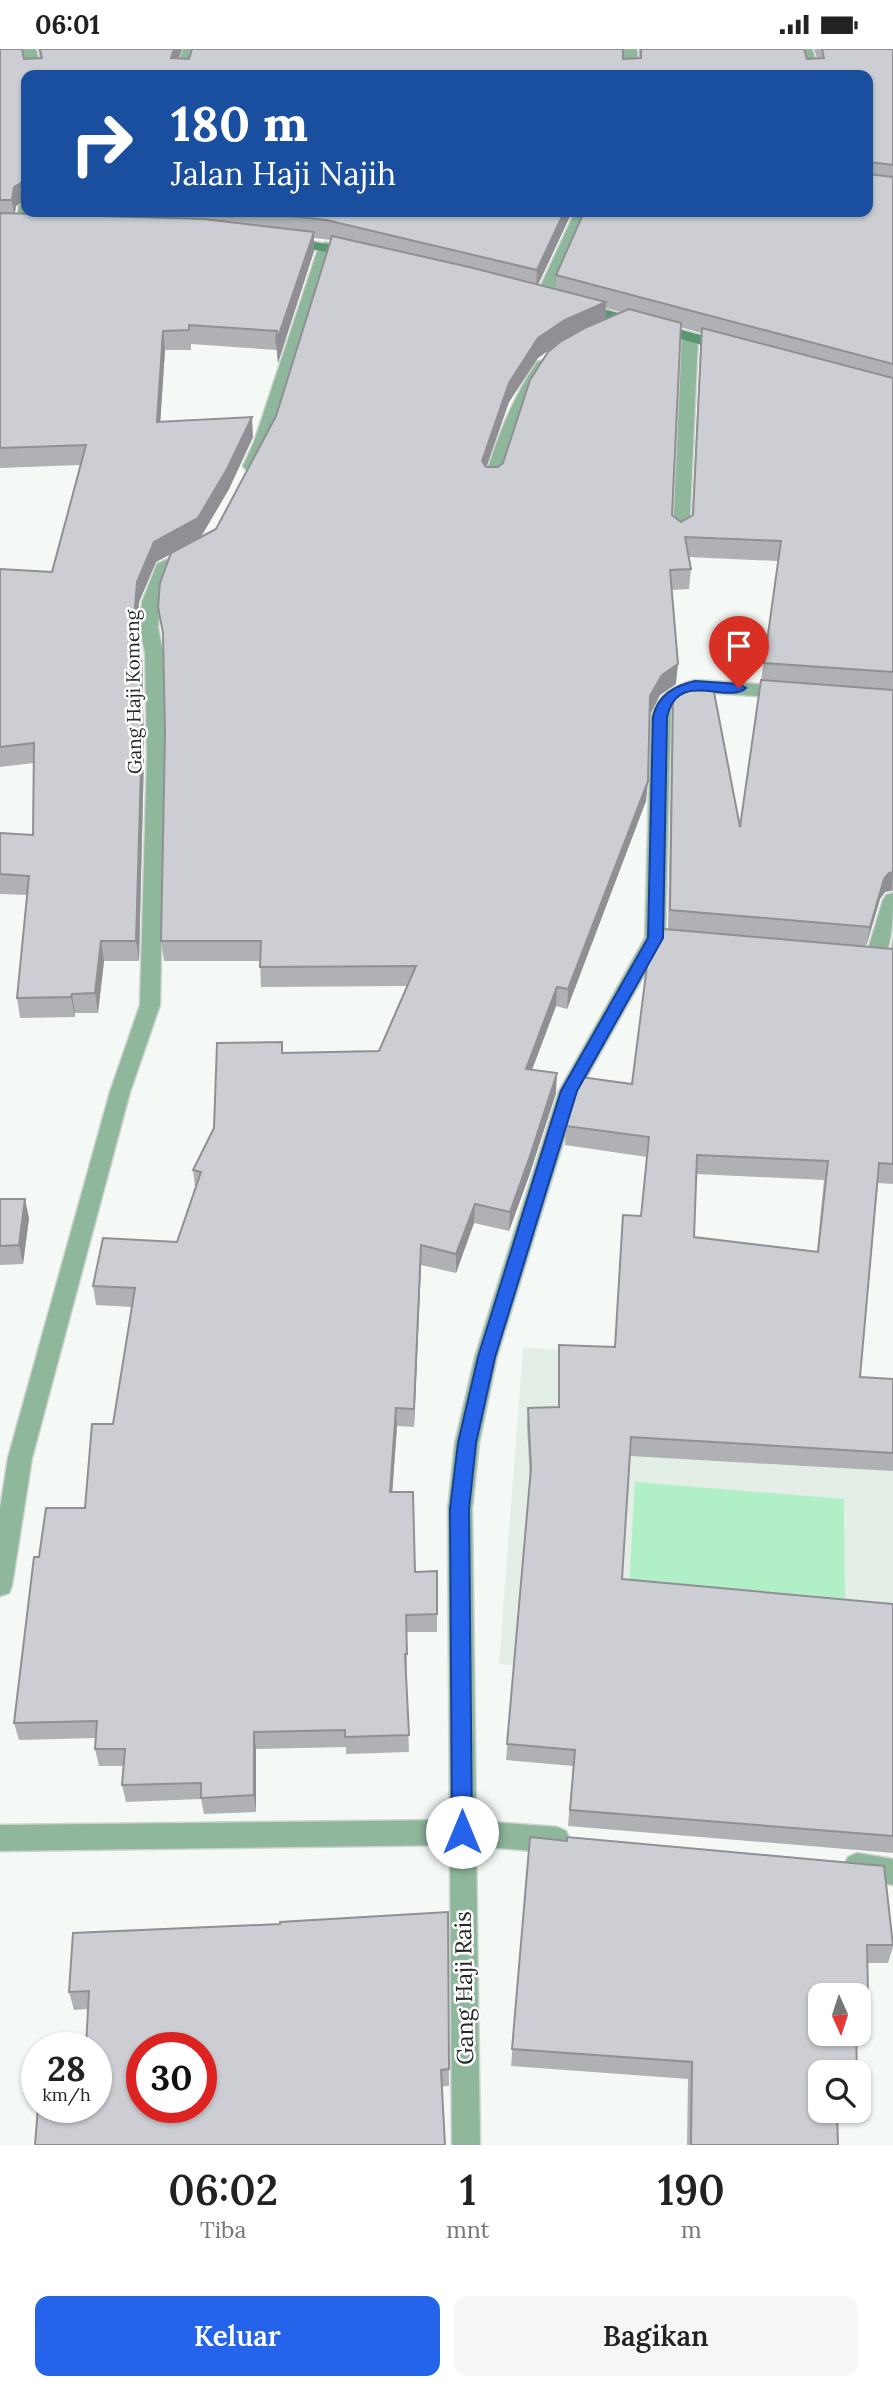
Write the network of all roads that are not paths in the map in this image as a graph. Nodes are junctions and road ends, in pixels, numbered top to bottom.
1 (29, 49) edge
2 (190, 49) edge
3 (630, 49) edge
4 (805, 49) edge
5 (34, 70) edge
6 (183, 70) edge
7 (631, 70) edge
8 (811, 70) edge
9 (25, 217) edge
10 (580, 217) edge
11 (24, 225) edge
12 (276, 239) edge
13 (326, 246) junction
14 (367, 256) edge
15 (549, 299) joint
16 (627, 320) junction
17 (604, 331) edge
18 (690, 337) junction
19 (744, 351) edge
20 (558, 352) edge
21 (245, 478) edge
22 (492, 481) edge
23 (681, 535) edge
24 (209, 543) edge
25 (810, 694) edge
26 (893, 899) edge
27 (877, 956) edge
28 (0, 1585) edge
29 (462, 1832) junction
30 (0, 1838) edge
31 (584, 1842) edge
32 (830, 1863) edge
33 (893, 1872) edge
34 (466, 2145) edge

1 - 5 street
2 - 6 street
3 - 7 street
4 - 8 street
9 - 11 street
10 - 15 street
12 - 13 main road
13 - 14 main road
13 - 21 street
15 - 16 main road
16 - 17 street
16 - 18 main road
18 - 19 main road
18 - 23 street
20 - 22 street
24 - 28 street, Gang Haji Komeng
25 - 29 street, Gang Haji Rais
26 - 27 street
29 - 30 street
29 - 31 street
29 - 34 street, Gang Haji Rais
32 - 33 street

